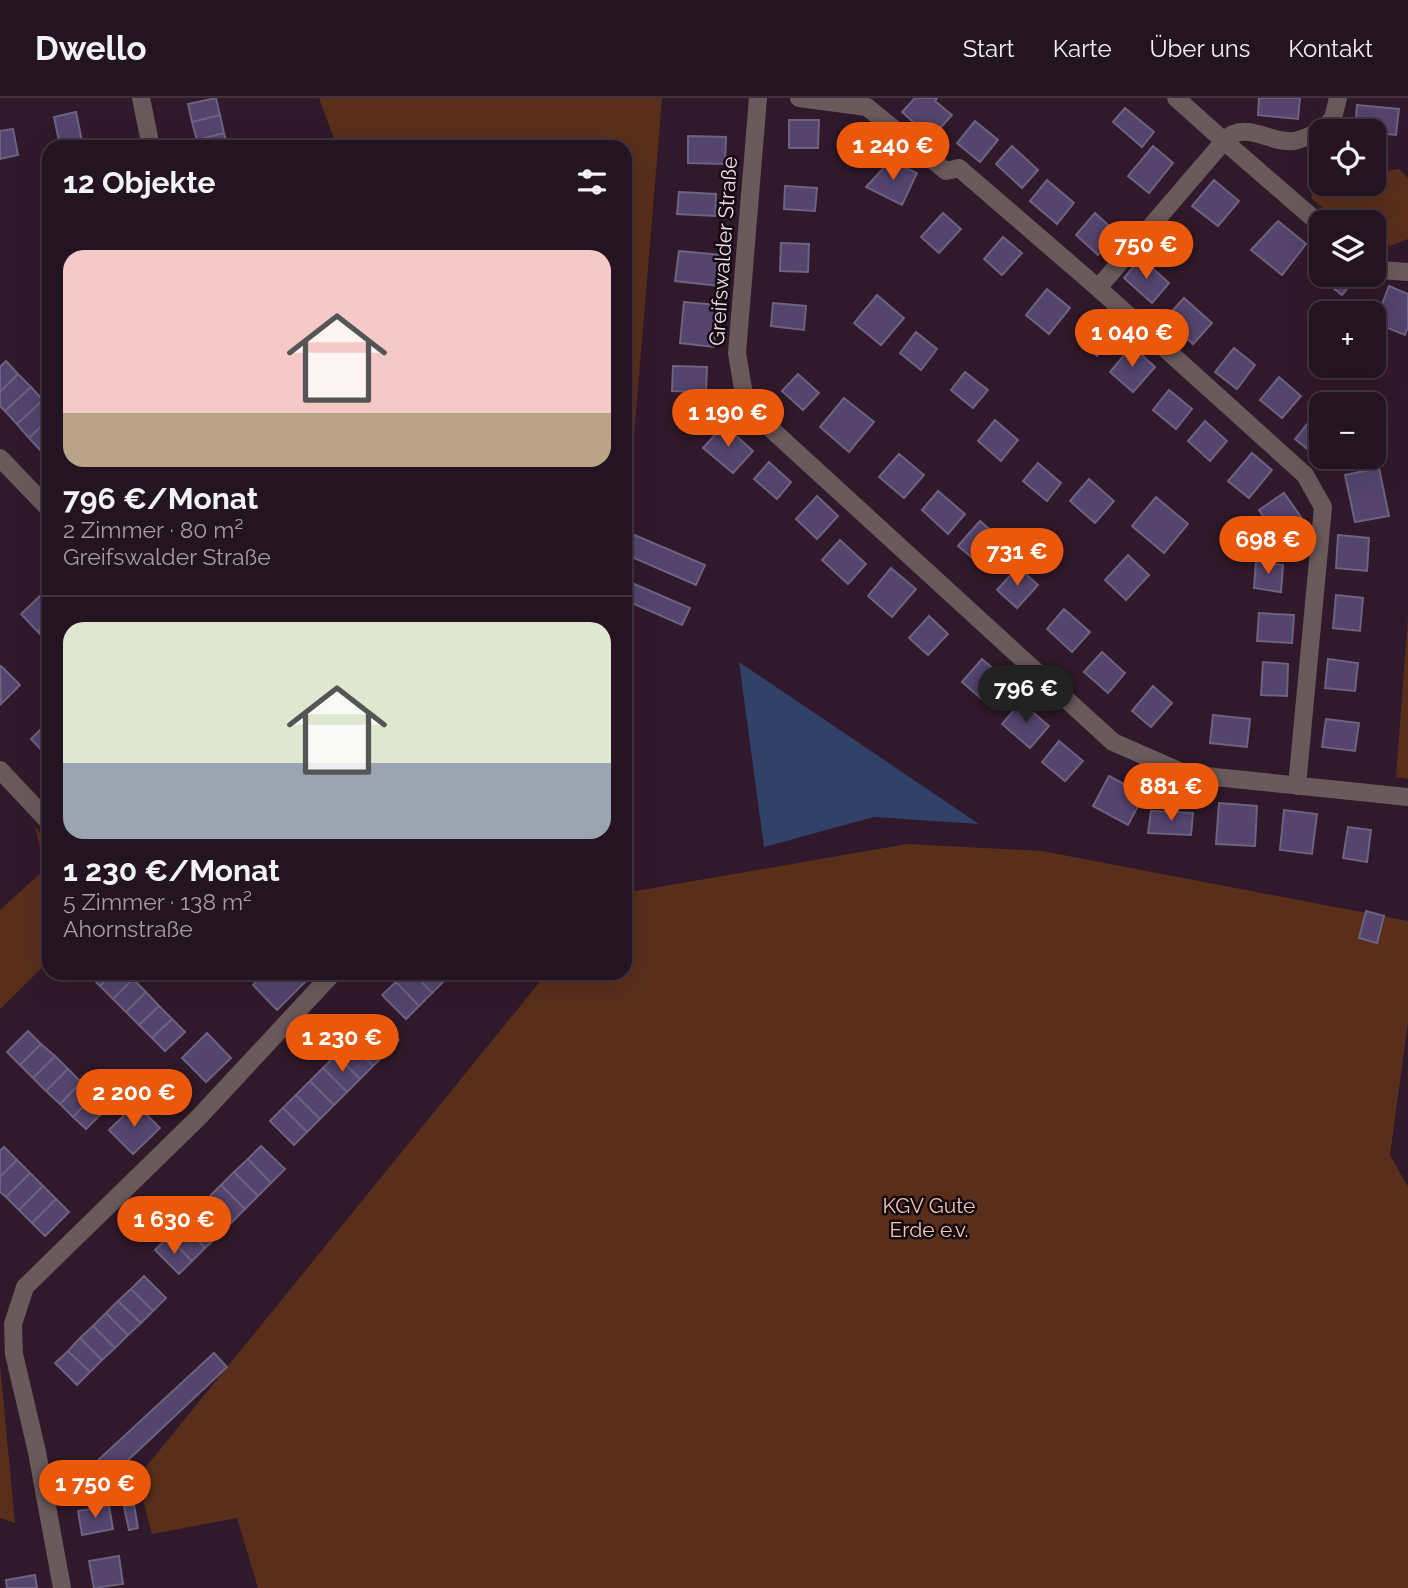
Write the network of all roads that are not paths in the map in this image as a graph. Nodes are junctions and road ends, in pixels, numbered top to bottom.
1 (141, 98) edge
2 (758, 98) edge
3 (799, 98) edge
4 (1176, 98) edge
5 (1338, 98) edge
6 (1332, 119) edge
7 (1309, 135) edge
8 (150, 140) edge
9 (1224, 141) junction
10 (1309, 215) edge
11 (1386, 270) edge
12 (1408, 272) edge
13 (1098, 288) junction
14 (0, 458) edge
15 (42, 502) edge
16 (0, 770) edge
17 (1297, 786) junction
18 (1408, 797) edge
19 (42, 815) edge
20 (327, 980) edge
21 (62, 1588) edge

1 - 8 street
2 - 17 street, Greifswalder Straße
3 - 13 street
4 - 9 street
5 - 6 street
7 - 9 street
9 - 10 street
9 - 13 street
11 - 12 street
13 - 17 street
14 - 15 street
16 - 19 street
17 - 18 street, Greifswalder Straße
20 - 21 street

